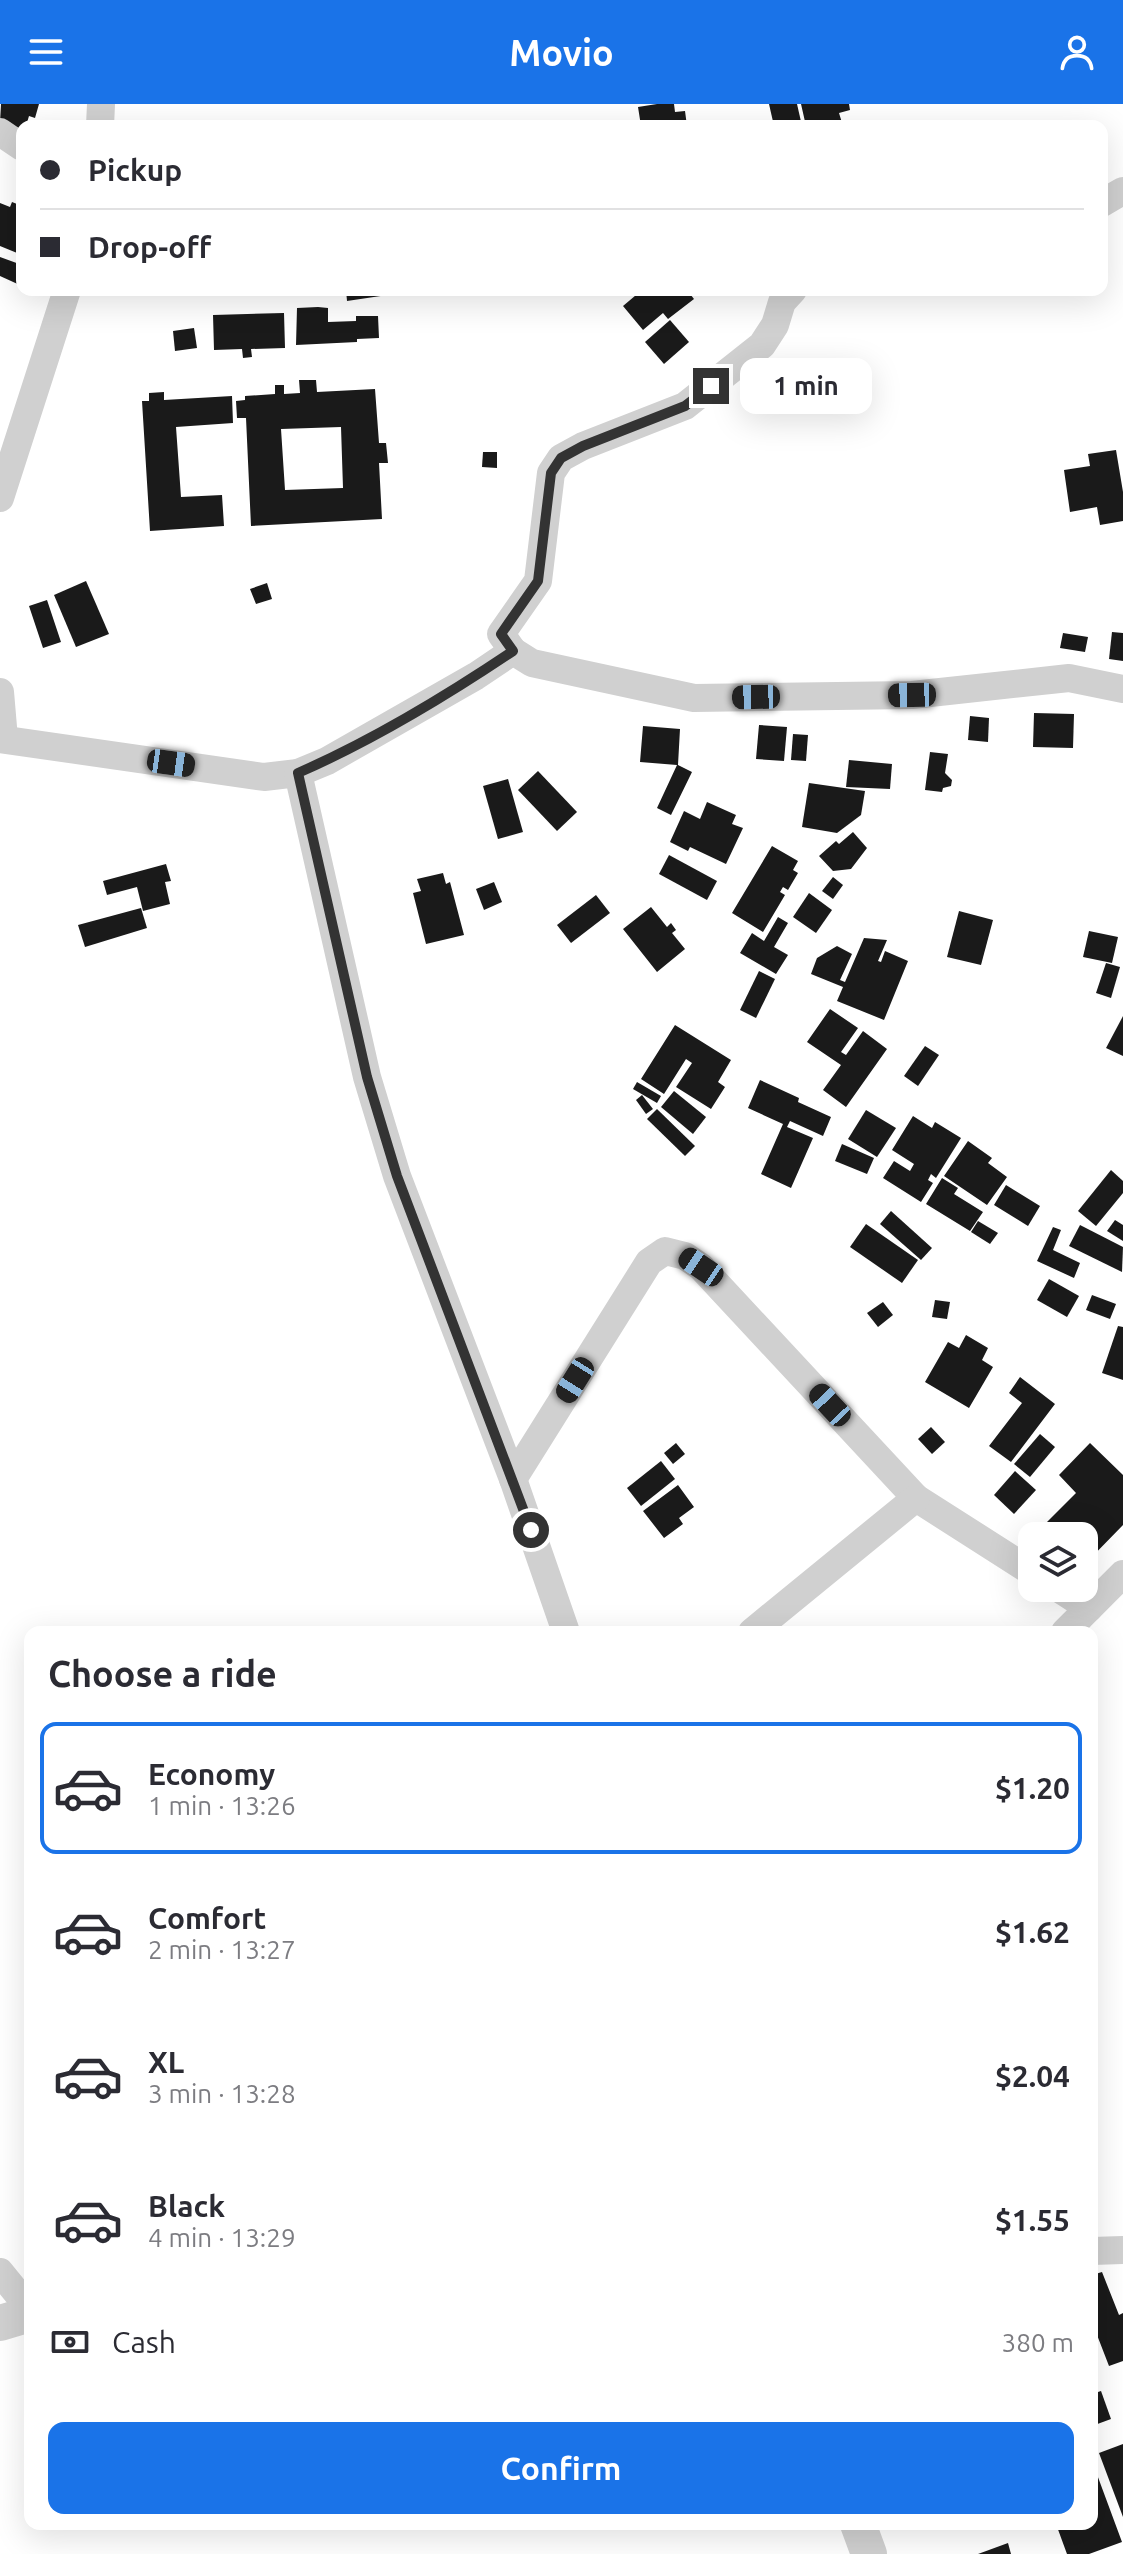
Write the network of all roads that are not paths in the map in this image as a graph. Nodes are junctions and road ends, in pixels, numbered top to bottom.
1 (65, 296) edge
2 (788, 296) edge
3 (0, 498) edge
4 (513, 651) junction
5 (1123, 689) edge
6 (0, 692) edge
7 (2, 739) edge
8 (298, 773) junction
9 (513, 1479) junction
10 (916, 1498) junction
11 (1018, 1563) edge
12 (1123, 1574) edge
13 (1080, 1602) edge
14 (1089, 1608) junction
15 (564, 1626) edge
16 (759, 1626) edge
17 (1071, 1626) edge
18 (1123, 2250) edge
19 (1098, 2251) edge
20 (0, 2272) edge
21 (24, 2303) edge
22 (24, 2313) edge
23 (0, 2323) edge
24 (860, 2530) edge
25 (869, 2554) edge

1 - 3 street
2 - 4 street
4 - 5 street
4 - 8 street
6 - 7 street
7 - 8 street
8 - 9 street
9 - 10 street
9 - 15 street
10 - 11 street
10 - 16 street
12 - 14 street
13 - 14 street
14 - 17 street
18 - 19 street
20 - 21 street
22 - 23 street
24 - 25 street

